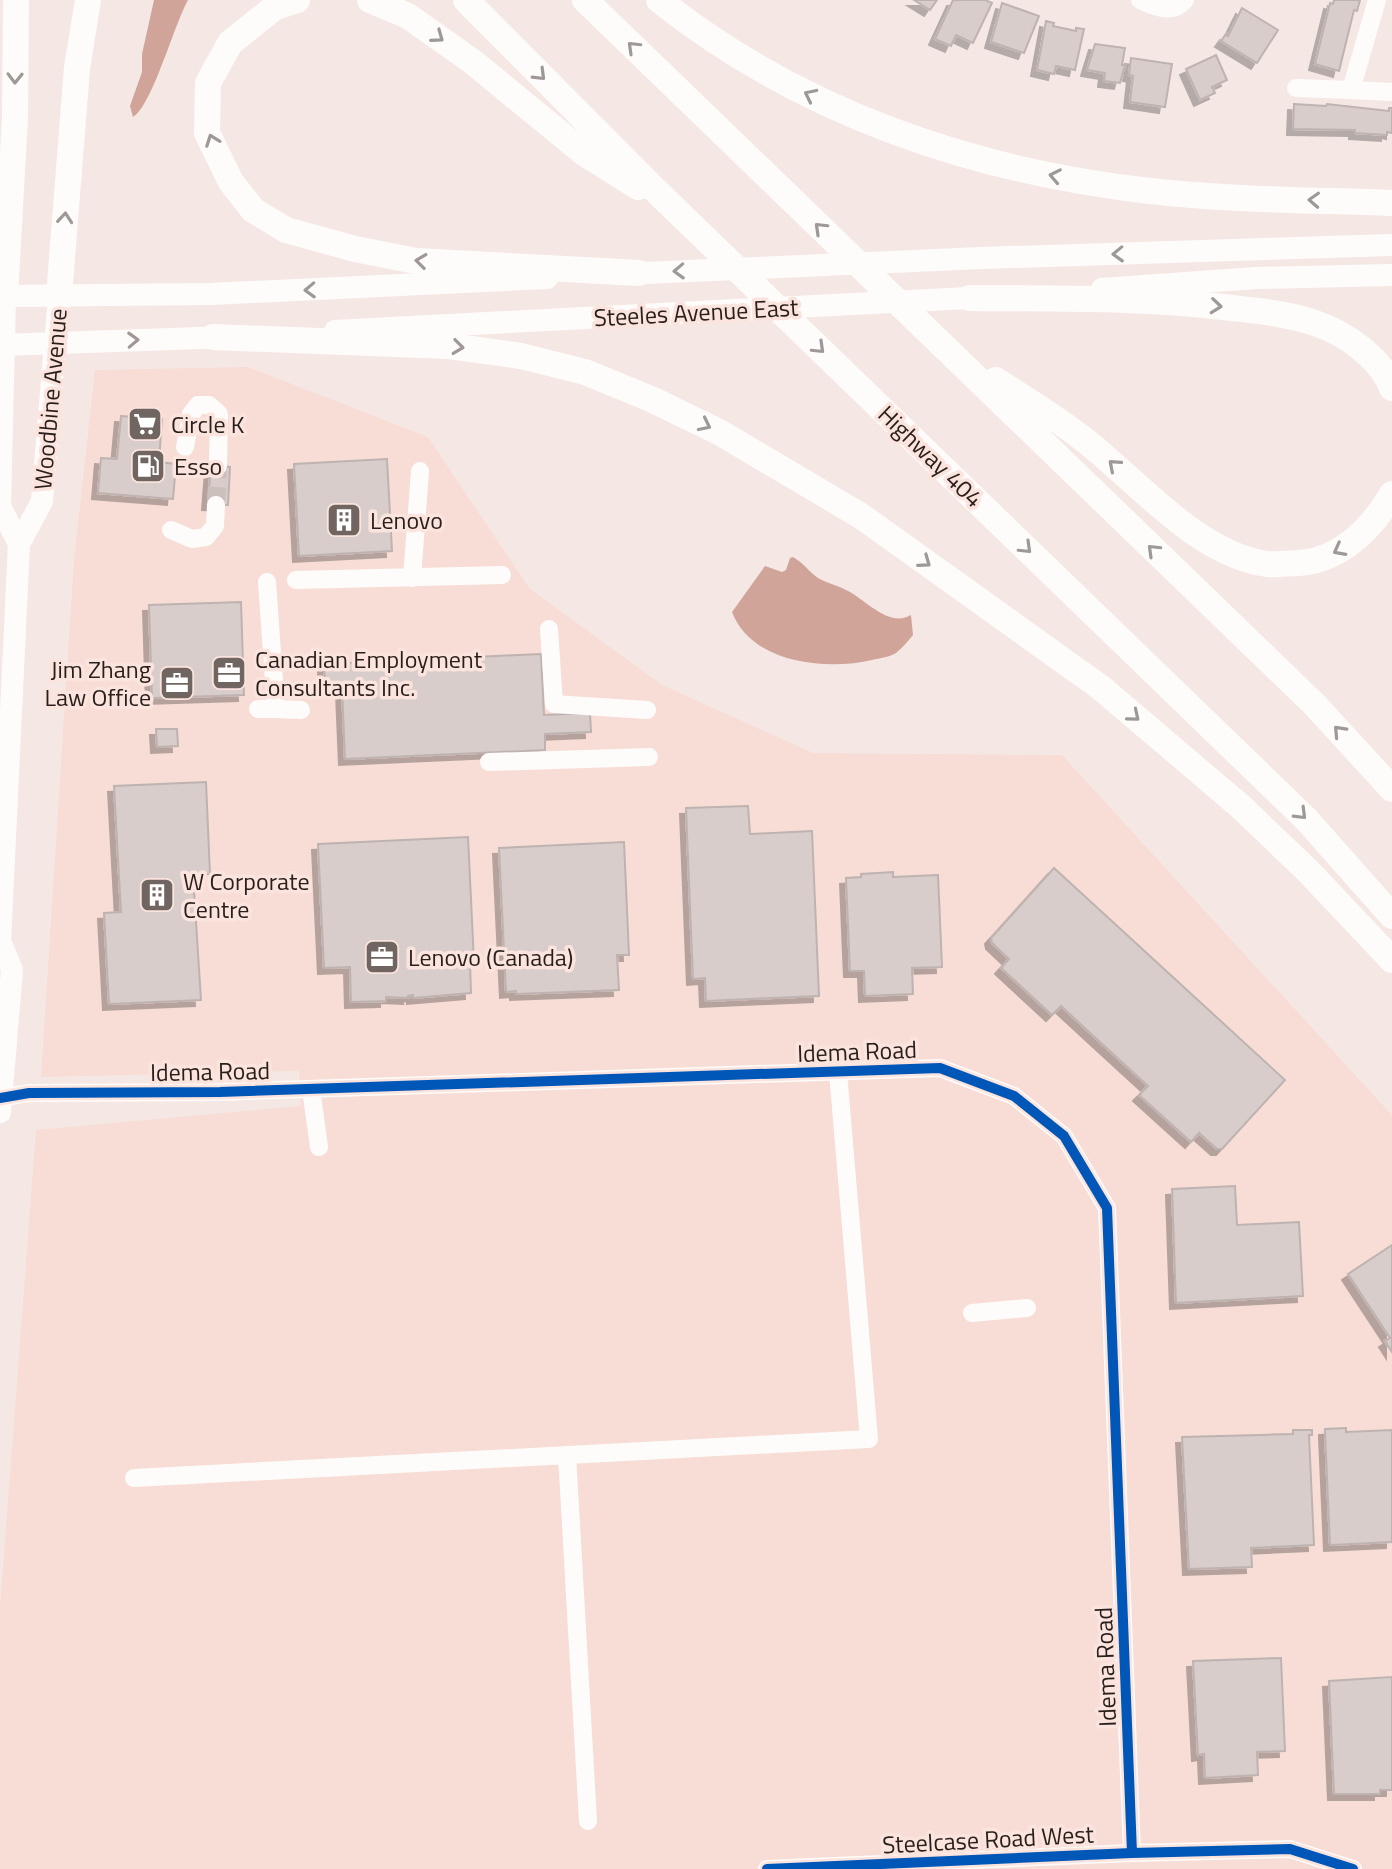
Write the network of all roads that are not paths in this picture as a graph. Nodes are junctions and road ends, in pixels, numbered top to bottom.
1 (16, 0) edge
2 (88, 0) edge
3 (297, 0) edge
4 (370, 0) edge
5 (466, 0) edge
6 (585, 0) edge
7 (659, 0) edge
8 (1140, 0) edge
9 (1185, 0) edge
10 (1377, 0) edge
11 (1296, 88) dead end
12 (1351, 90) junction
13 (1392, 92) edge
14 (1392, 203) edge
15 (682, 216) junction
16 (1392, 245) edge
17 (639, 273) junction
18 (1392, 275) edge
19 (3, 296) edge
20 (59, 296) junction
21 (970, 298) junction
22 (213, 337) junction
23 (936, 341) junction
24 (55, 343) junction
25 (2, 345) edge
26 (1392, 388) edge
27 (185, 447) dead end
28 (218, 466) tunnel mouth
29 (420, 471) dead end
30 (1392, 494) edge
31 (216, 505) tunnel mouth
32 (171, 530) dead end
33 (19, 544) junction
34 (502, 575) dead end
35 (412, 578) junction
36 (296, 580) dead end
37 (267, 582) dead end
38 (549, 629) dead end
39 (301, 710) dead end
40 (647, 710) dead end
41 (649, 757) dead end
42 (489, 762) dead end
43 (1392, 789) edge
44 (1392, 916) edge
45 (0, 941) edge
46 (1392, 960) edge
47 (838, 1072) junction
48 (311, 1089) junction
49 (0, 1103) edge
50 (319, 1147) dead end
51 (1027, 1308) dead end
52 (972, 1313) dead end
53 (567, 1455) junction
54 (134, 1478) dead end
55 (588, 1821) dead end
56 (1132, 1853) junction
57 (767, 1869) edge
58 (1353, 1869) edge

1 -> 19 highway
20 -> 2 highway
17 -> 3 highway
4 -> 15 highway
5 -> 15 highway, Highway 404
23 -> 6 highway
14 -> 7 highway
8 - 9 street
10 - 12 street
11 - 12 street
12 - 13 street
15 -> 44 highway, Highway 404
16 -> 17 main road, Steeles Avenue East
17 -> 20 main road, Steeles Avenue East
18 - 21 main road, Steeles Avenue East
19 - 20 main road, Steeles Avenue East
19 - 25 main road, Woodbine Avenue
20 - 24 main road, Woodbine Avenue
21 - 22 main road, Steeles Avenue East
21 -> 26 highway
24 -> 22 main road, Steeles Avenue East
22 -> 46 highway
30 -> 23 highway
43 -> 23 highway
24 - 25 main road, Steeles Avenue East
24 - 33 main road, Woodbine Avenue
25 - 33 main road, Woodbine Avenue
27 - 28 street
29 - 35 street
31 - 32 street
33 - 45 main road, Woodbine Avenue
34 - 35 street
35 - 36 street
37 - 39 street
38 - 40 street
41 - 42 street
45 - 49 main road, Woodbine Avenue
47 - 48 street, Idema Road
47 - 53 street
47 - 56 street, Idema Road
48 - 49 street, Idema Road
48 - 50 street
51 - 52 street
53 - 54 street
53 - 55 street
56 - 57 street, Steelcase Road West
56 - 58 street, Steelcase Road West

